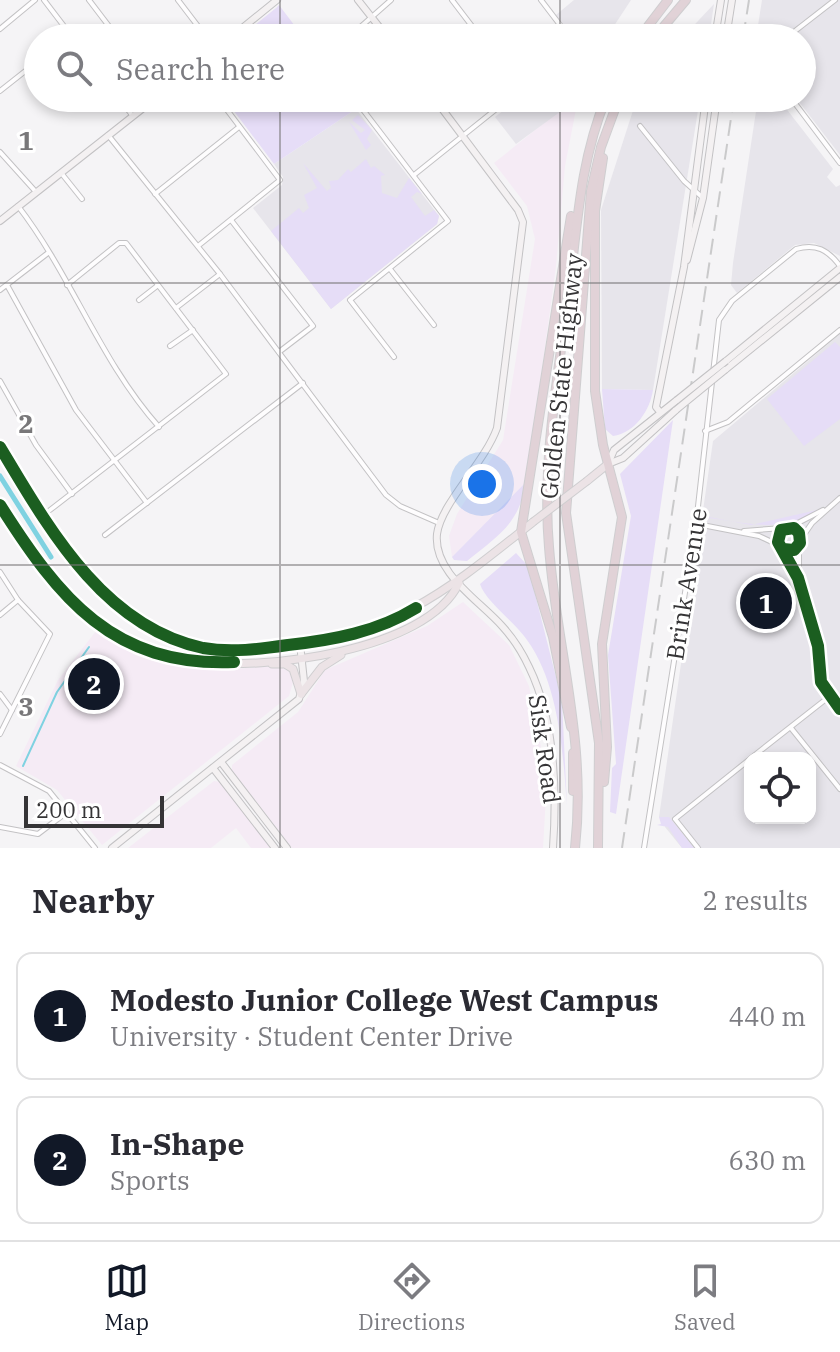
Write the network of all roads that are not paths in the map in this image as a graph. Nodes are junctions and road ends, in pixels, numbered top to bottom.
1 (35, 0) edge
2 (44, 0) edge
3 (89, 0) edge
4 (178, 0) edge
5 (358, 0) edge
6 (391, 0) edge
7 (452, 0) edge
8 (541, 0) edge
9 (668, 0) edge
10 (686, 0) edge
11 (721, 0) edge
12 (732, 0) edge
13 (835, 0) edge
14 (271, 2) edge
15 (371, 16) junction
16 (61, 24) edge
17 (107, 24) edge
18 (196, 24) edge
19 (246, 24) edge
20 (363, 24) edge
21 (377, 24) edge
22 (470, 24) edge
23 (559, 24) edge
24 (650, 24) edge
25 (666, 24) edge
26 (717, 24) edge
27 (728, 24) edge
28 (804, 24) edge
29 (0, 29) edge
30 (24, 72) edge
31 (0, 91) edge
32 (130, 112) edge
33 (138, 112) edge
34 (228, 112) edge
35 (365, 112) edge
36 (445, 112) edge
37 (493, 112) edge
38 (601, 112) edge
39 (614, 112) edge
40 (704, 112) edge
41 (715, 112) edge
42 (802, 112) edge
43 (133, 116) junction
44 (640, 126) dead end
45 (239, 127) junction
46 (606, 132) junction
47 (108, 135) junction
48 (463, 136) junction
49 (0, 152) edge
50 (586, 157) junction
51 (840, 163) edge
52 (60, 172) junction
53 (414, 175) junction
54 (692, 189) junction
55 (36, 192) junction
56 (155, 194) junction
57 (703, 198) junction
58 (82, 199) dead end
59 (18, 206) junction
60 (231, 220) junction
61 (0, 221) edge
62 (198, 246) junction
63 (48, 253) junction
64 (684, 267) junction
65 (840, 267) edge
66 (390, 269) junction
67 (220, 274) junction
68 (840, 277) edge
69 (7, 285) junction
70 (67, 285) junction
71 (157, 286) junction
72 (0, 290) edge
73 (139, 300) dead end
74 (176, 308) junction
75 (434, 325) dead end
76 (193, 330) junction
77 (840, 330) edge
78 (170, 346) dead end
79 (279, 352) junction
80 (394, 357) dead end
81 (0, 381) edge
82 (303, 383) junction
83 (660, 412) junction
84 (159, 427) junction
85 (705, 431) junction
86 (0, 447) edge
87 (115, 462) junction
88 (608, 464) junction
89 (72, 494) junction
90 (840, 498) edge
91 (147, 503) junction
92 (0, 505) edge
93 (826, 509) junction
94 (50, 510) dead end
95 (439, 523) junction
96 (696, 524) junction
97 (785, 528) junction
98 (738, 531) junction
99 (521, 532) junction
100 (105, 535) dead end
101 (800, 543) junction
102 (781, 547) junction
103 (0, 572) edge
104 (798, 578) junction
105 (459, 583) junction
106 (18, 600) junction
107 (0, 615) edge
108 (300, 644) junction
109 (353, 650) junction
110 (301, 657) junction
111 (221, 663) junction
112 (0, 694) edge
113 (301, 694) junction
114 (830, 696) junction
115 (840, 709) edge
116 (12, 710) junction
117 (791, 728) junction
118 (0, 734) edge
119 (759, 752) edge
120 (221, 762) junction
121 (744, 764) edge
122 (0, 765) edge
123 (213, 768) junction
124 (840, 789) edge
125 (601, 807) junction
126 (67, 812) junction
127 (0, 827) edge
128 (646, 847) edge
129 (95, 848) edge
130 (112, 848) edge
131 (275, 848) edge
132 (287, 848) edge
133 (553, 848) edge
134 (574, 848) edge
135 (598, 848) edge
136 (698, 848) edge

1 - 29 street
2 - 16 street
3 - 17 street
4 - 18 street
5 - 15 street
6 - 15 street
7 - 22 street
8 - 23 street
9 - 24 highway
10 - 25 highway
11 - 26 street
12 - 27 street
13 - 28 street
14 - 19 street
15 - 20 street
15 - 21 street
30 - 31 street
32 - 43 street
33 - 43 street
34 - 45 street
35 - 53 street
36 - 48 street
37 - 48 street
38 - 50 highway, Golden State Highway
39 - 46 highway, Golden State Highway
40 - 54 street
41 - 57 street
42 - 51 street
43 - 47 street
44 - 54 street
45 - 56 street
45 - 60 street
46 - 88 highway
46 - 125 highway, Golden State Highway
47 - 52 street
47 - 56 street
48 - 53 street
48 - 95 street
49 - 55 street
50 - 99 highway
50 - 134 highway, Golden State Highway
52 - 55 street
52 - 58 street
53 - 66 street
54 - 57 street
54 - 64 street
55 - 59 street
56 - 62 street
57 - 64 street
59 - 61 street
59 - 63 street
60 - 62 street
60 - 79 street
62 - 67 street
63 - 69 street
63 - 70 street
64 - 83 street
65 - 83 street, bridge
65 - 85 street, Brink Avenue
66 - 75 street
66 - 80 street
67 - 74 street
67 - 79 street
68 - 88 street, bridge
69 - 72 street
69 - 87 street
70 - 71 street
70 - 84 street
71 - 73 street
71 - 74 street
74 - 76 street
76 - 78 street
76 - 84 street
77 - 85 street
79 - 82 street
81 - 89 street
82 - 91 street
82 - 95 street
83 - 88 street
84 - 87 street
85 - 96 street, Brink Avenue
86 - 108 main road
87 - 89 street
87 - 91 street
88 - 99 main road, bridge
88 - 125 highway
89 - 94 street
90 - 93 street
91 - 100 street
92 - 111 main road
93 - 97 street
93 - 101 street
95 - 105 street, Sisk Road
96 - 98 street
96 - 128 street, Brink Avenue
97 - 98 street
97 - 101 street
97 - 102 street
98 - 102 street
99 - 105 main road
99 - 134 highway
101 - 102 street
101 - 104 street
102 - 104 street
103 - 106 street
104 - 114 street
105 - 108 main road
105 - 109 main road
105 - 133 street, Sisk Road
106 - 107 street
106 - 116 street
108 - 110 street
109 - 110 main road
109 - 113 main road
110 - 111 main road
110 - 113 street
111 - 113 main road
112 - 116 street
113 - 120 street
114 - 115 street
114 - 117 street
116 - 118 street
117 - 119 street
117 - 124 street
120 - 123 street
120 - 132 street
121 - 136 street
122 - 126 street
123 - 130 street
123 - 131 street
125 - 135 highway, Golden State Highway
126 - 127 street
126 - 129 street

